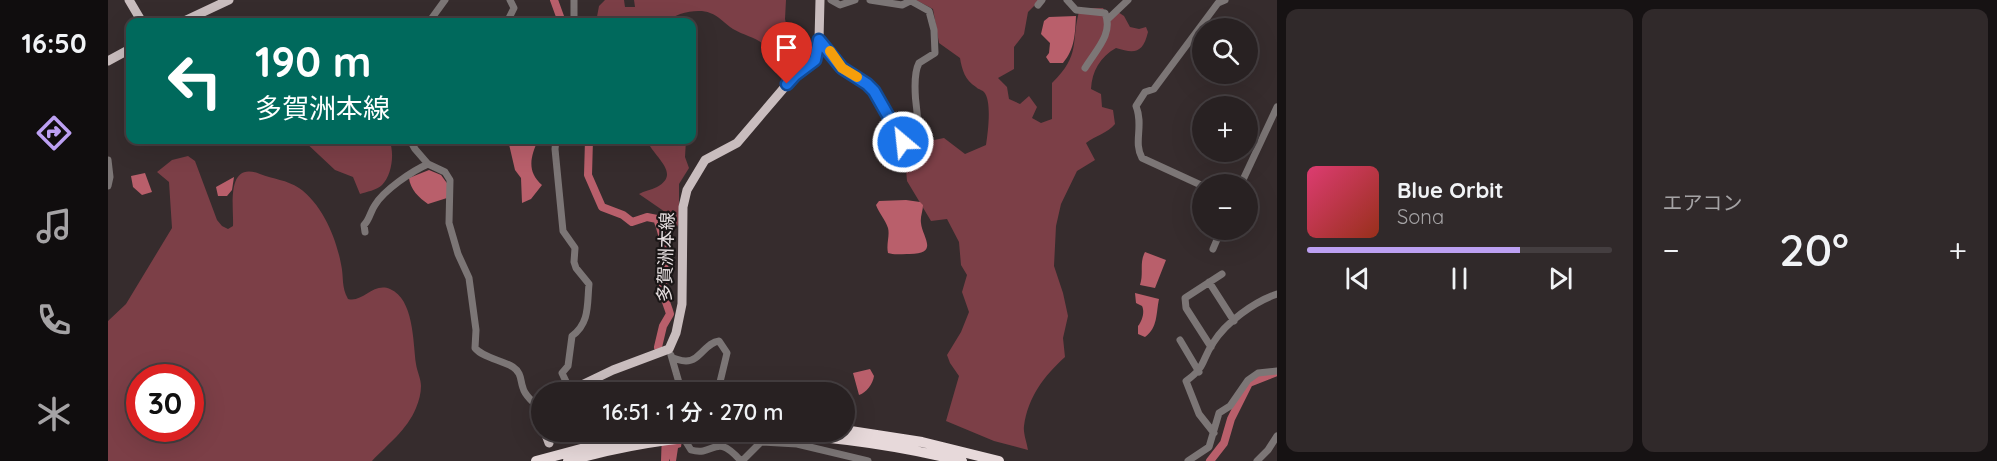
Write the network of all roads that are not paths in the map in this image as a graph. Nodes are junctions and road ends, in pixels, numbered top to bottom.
1 (129, 0) edge
2 (229, 0) edge
3 (445, 0) edge
4 (510, 0) edge
5 (574, 0) edge
6 (820, 0) edge
7 (831, 0) edge
8 (855, 0) edge
9 (870, 0) edge
10 (911, 0) edge
11 (1067, 0) edge
12 (1128, 0) edge
13 (1225, 0) edge
14 (140, 18) edge
15 (191, 18) edge
16 (432, 18) edge
17 (509, 18) edge
18 (574, 18) edge
19 (1108, 20) junction
20 (819, 40) junction
21 (126, 51) edge
22 (108, 61) edge
23 (1085, 68) dead end
24 (1277, 106) edge
25 (412, 144) edge
26 (556, 144) edge
27 (108, 160) edge
28 (428, 164) junction
29 (1246, 174) edge
30 (1192, 181) edge
31 (108, 186) edge
32 (365, 232) dead end
33 (1217, 240) edge
34 (1213, 249) dead end
35 (1222, 274) dead end
36 (1209, 282) junction
37 (1277, 294) edge
38 (1234, 321) junction
39 (1180, 340) dead end
40 (1211, 347) junction
41 (670, 353) junction
42 (1276, 371) edge
43 (1199, 372) junction
44 (564, 382) edge
45 (591, 382) edge
46 (679, 382) edge
47 (720, 382) edge
48 (531, 398) edge
49 (855, 432) edge
50 (1214, 433) junction
51 (1277, 435) edge
52 (855, 440) edge
53 (624, 442) edge
54 (636, 442) edge
55 (686, 442) edge
56 (536, 461) edge
57 (568, 461) edge
58 (742, 461) edge
59 (868, 461) edge
60 (962, 461) edge
61 (999, 461) edge
62 (1188, 461) edge
63 (1257, 461) edge

1 - 14 main road
2 - 15 main road
3 - 16 street
4 - 17 street
5 - 18 street
6 - 20 main road, 多賀洲本線
7 - 8 street
9 - 10 street
10 - 20 street
11 - 19 street
12 - 19 street
13 - 30 street
19 - 23 street
20 - 41 main road, 多賀洲本線
21 - 22 main road
24 - 29 street
25 - 28 street
26 - 44 street
27 - 31 street
28 - 32 street
28 - 48 street
33 - 34 street
35 - 36 street
36 - 38 street
36 - 40 street
37 - 38 street
38 - 40 street
39 - 43 street
40 - 43 street
41 - 45 main road
41 - 46 street
41 - 47 street
42 - 50 street
43 - 50 street
49 - 61 highway
50 - 62 street
51 - 63 street
52 - 60 highway
53 - 56 highway
54 - 57 highway
55 - 58 street
58 - 59 street

